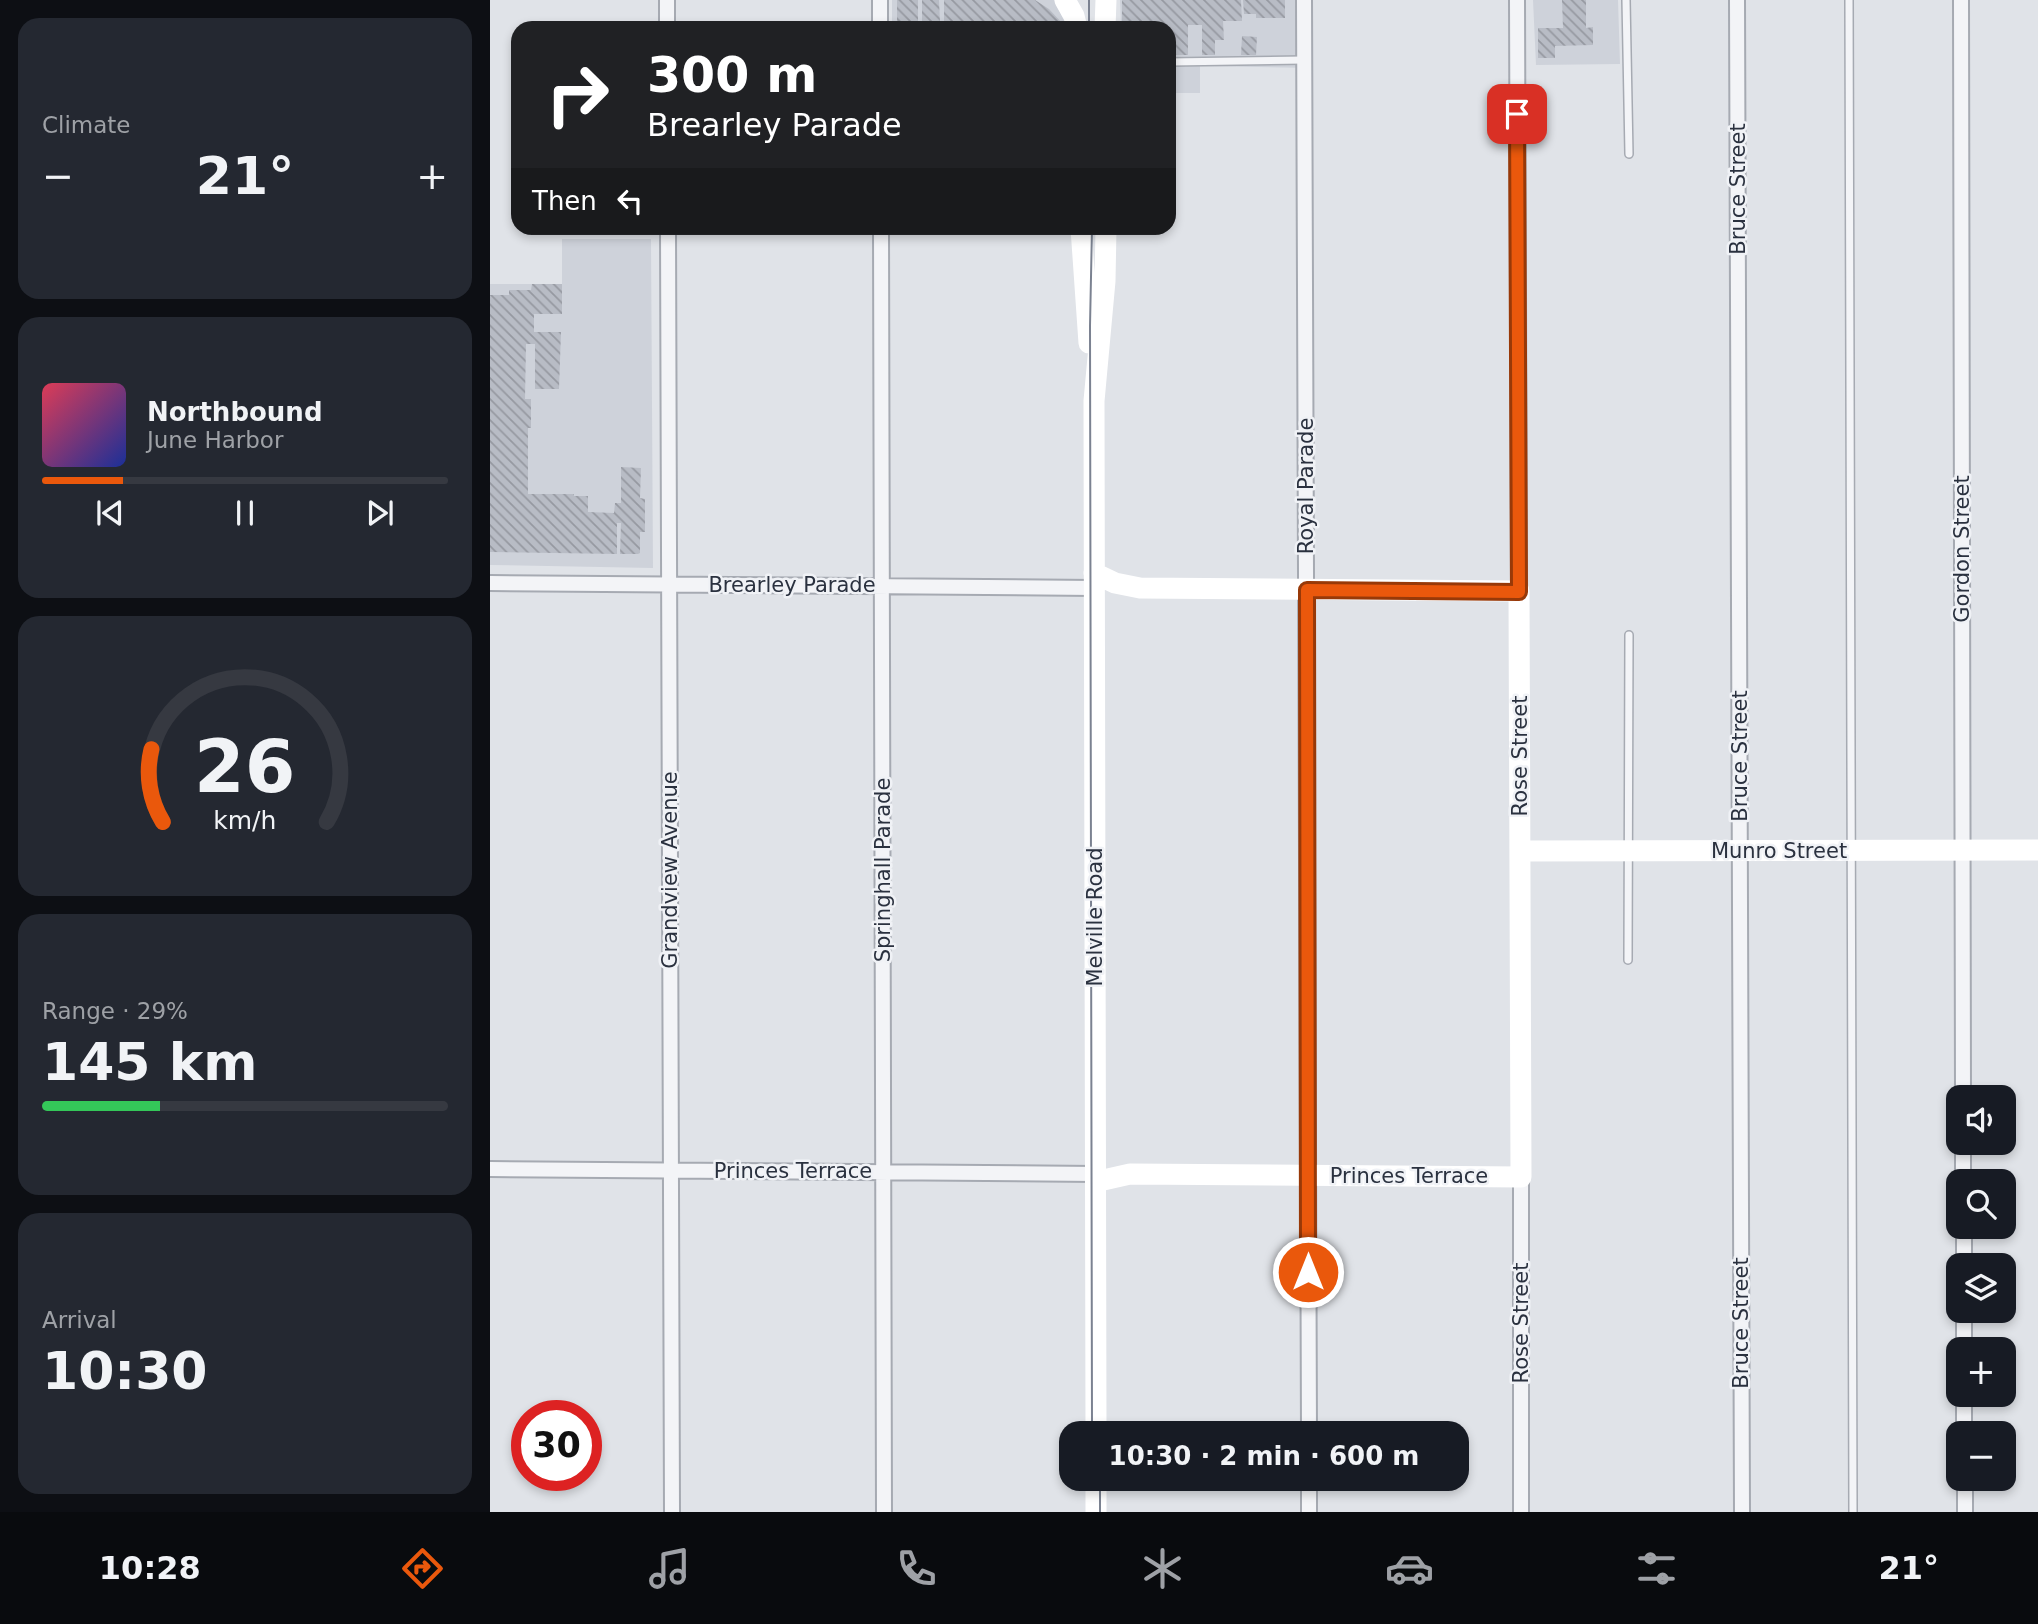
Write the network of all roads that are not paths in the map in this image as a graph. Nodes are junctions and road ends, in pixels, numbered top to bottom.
1 (667, 0) edge
2 (880, 0) edge
3 (1066, 0) edge
4 (1079, 0) edge
5 (1105, 0) edge
6 (1304, 0) edge
7 (1517, 0) edge
8 (1626, 0) edge
9 (1737, 0) edge
10 (1849, 0) edge
11 (1961, 0) edge
12 (667, 21) edge
13 (880, 21) edge
14 (1075, 21) edge
15 (1078, 21) edge
16 (1105, 21) edge
17 (1304, 60) junction
18 (1176, 62) edge
19 (1629, 153) dead end
20 (668, 235) edge
21 (881, 235) edge
22 (1082, 235) edge
23 (1106, 235) edge
24 (1094, 401) junction
25 (490, 583) edge
26 (670, 584) junction
27 (882, 585) junction
28 (1094, 588) junction
29 (1307, 590) junction
30 (1519, 592) junction
31 (1629, 635) dead end
32 (1963, 850) junction
33 (2038, 850) edge
34 (1520, 851) junction
35 (1629, 851) junction
36 (1740, 851) junction
37 (1852, 851) junction
38 (1628, 960) dead end
39 (1963, 1085) edge
40 (490, 1169) edge
41 (670, 1171) junction
42 (884, 1172) junction
43 (1096, 1174) junction
44 (1308, 1176) junction
45 (1521, 1177) junction
46 (1096, 1421) edge
47 (1309, 1421) edge
48 (1096, 1491) edge
49 (1309, 1491) edge
50 (1965, 1491) edge
51 (672, 1512) edge
52 (884, 1512) edge
53 (1096, 1512) edge
54 (1309, 1512) edge
55 (1521, 1512) edge
56 (1742, 1512) edge
57 (1853, 1512) edge
58 (1965, 1512) edge

1 - 12 street
2 - 13 street
3 - 14 street
4 - 15 street
5 - 16 street
6 - 17 street, Royal Parade
7 - 30 street, Rose Street
8 - 19 lane
9 - 36 street, Bruce Street
10 - 37 lane
11 - 32 street, Gordon Street
17 - 18 lane
17 - 29 street, Royal Parade
20 - 26 street, Grandview Avenue
21 - 27 street, Springhall Parade
22 - 24 street, Melville Road
23 - 24 street, Melville Road
24 - 28 street, Melville Road
25 - 26 street, Brearley Parade
26 - 27 street, Brearley Parade
26 - 41 street, Grandview Avenue
27 - 28 street, Brearley Parade
27 - 42 street, Springhall Parade
28 - 29 street, Brearley Parade
28 - 43 street, Melville Road
29 - 30 street, Brearley Parade
29 - 44 street, Royal Parade
30 - 34 street, Rose Street
31 - 35 lane
32 - 33 street, Munro Street
32 - 37 street, Munro Street
32 - 39 street, Gordon Street
34 - 35 street, Munro Street
34 - 45 street, Rose Street
35 - 36 street, Munro Street
35 - 38 lane
36 - 37 street, Munro Street
36 - 56 street, Bruce Street
37 - 57 lane
40 - 41 street, Princes Terrace
41 - 42 street, Princes Terrace
41 - 51 street, Grandview Avenue
42 - 43 street, Princes Terrace
42 - 52 street, Springhall Parade
43 - 44 street, Princes Terrace
43 - 46 street, Melville Road
44 - 45 street, Princes Terrace
44 - 47 street, Royal Parade
45 - 55 street, Rose Street
48 - 53 street
49 - 54 street
50 - 58 street

